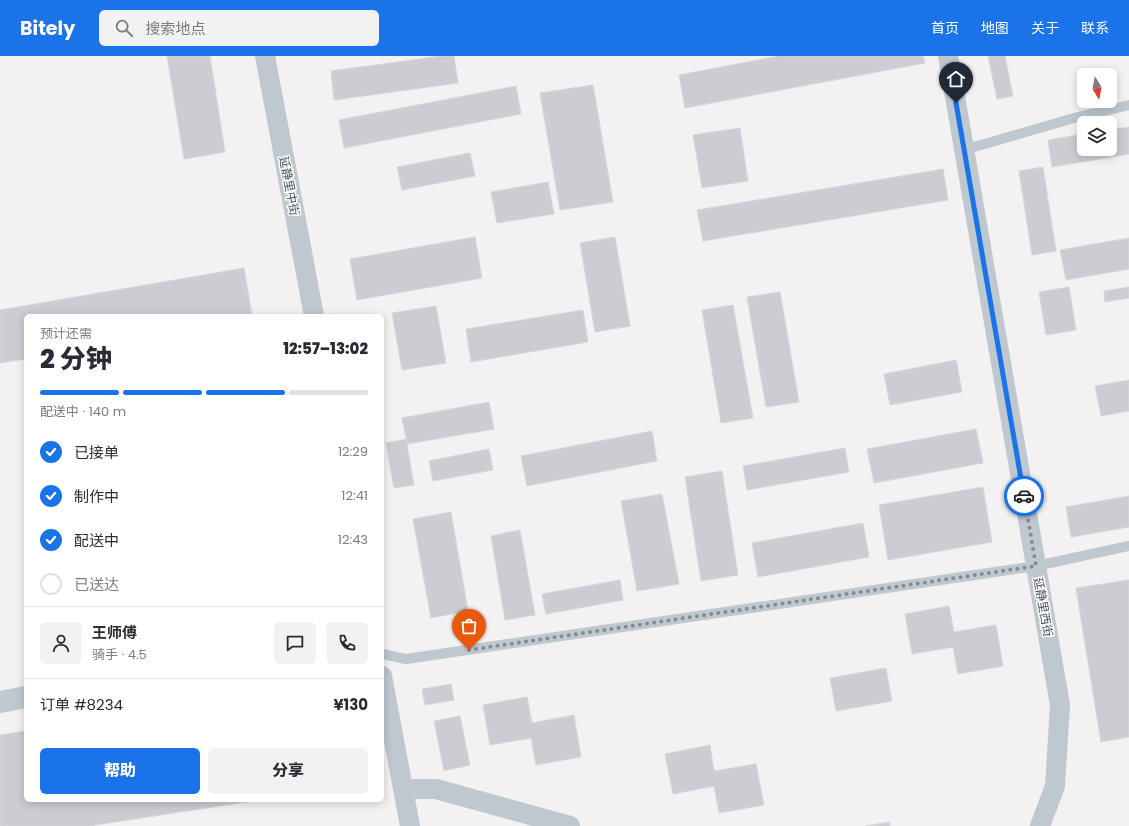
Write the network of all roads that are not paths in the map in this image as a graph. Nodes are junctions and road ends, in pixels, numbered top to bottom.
1 (265, 56) edge
2 (948, 56) edge
3 (1129, 105) edge
4 (964, 150) junction
5 (314, 314) edge
6 (1129, 546) edge
7 (1036, 566) junction
8 (384, 654) edge
9 (384, 687) edge
10 (24, 697) edge
11 (0, 702) edge
12 (403, 790) junction
13 (410, 826) edge
14 (570, 826) edge
15 (1040, 826) edge

1 - 5 street, 延静里中街
2 - 4 street, 延静里西街
3 - 4 lane
4 - 7 street, 延静里西街
6 - 7 lane
7 - 8 lane
7 - 15 street, 延静里西街
9 - 12 street
10 - 11 street
12 - 13 street
12 - 14 street

